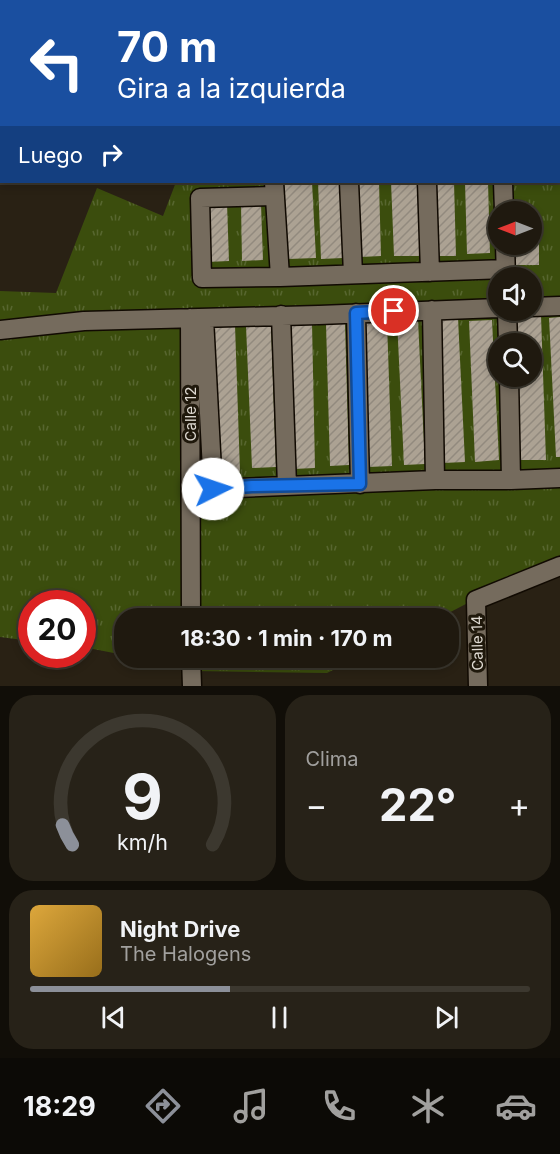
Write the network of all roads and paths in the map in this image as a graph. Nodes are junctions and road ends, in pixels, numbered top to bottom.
1 (349, 183) edge
2 (427, 183) edge
3 (502, 183) edge
4 (274, 189) edge
5 (503, 201) edge
6 (430, 272) junction
7 (488, 273) edge
8 (353, 274) junction
9 (280, 277) junction
10 (560, 306) edge
11 (542, 307) edge
12 (488, 308) edge
13 (432, 310) junction
14 (356, 313) junction
15 (281, 315) junction
16 (197, 318) junction
17 (0, 330) edge
18 (509, 387) edge
19 (560, 477) edge
20 (435, 480) junction
21 (511, 480) junction
22 (360, 484) junction
23 (287, 486) junction
24 (560, 566) edge
25 (191, 608) edge
26 (191, 668) edge
27 (192, 686) edge
28 (478, 686) edge

1 - 8 street
2 - 6 street
3 - 5 street
4 - 9 street
4 - 9 street
6 - 7 street
6 - 8 street
8 - 9 street
10 - 11 street
12 - 13 street
13 - 14 street
13 - 20 street
14 - 15 street
14 - 22 street
15 - 16 street
15 - 23 street
16 - 17 street
16 - 23 street
16 - 25 street, Calle 12
18 - 21 street
19 - 21 street
20 - 21 street
20 - 22 street
22 - 23 street
24 - 28 street, Calle 14
26 - 27 street

